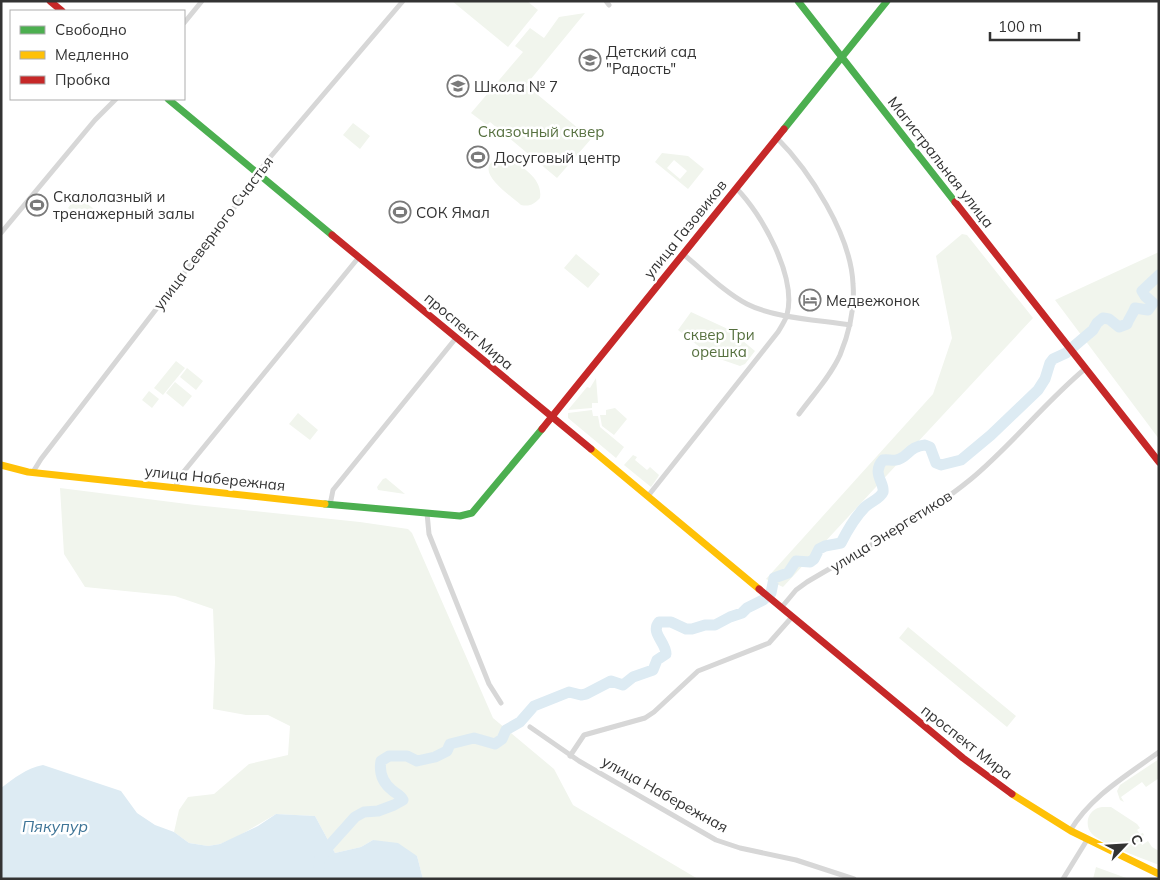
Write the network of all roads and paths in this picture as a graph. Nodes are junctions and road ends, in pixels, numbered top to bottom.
1 (50, 1) edge
2 (202, 1) edge
3 (403, 1) edge
4 (798, 1) edge
5 (887, 1) edge
6 (61, 10) edge
7 (185, 22) edge
8 (840, 58) junction
9 (115, 100) edge
10 (169, 100) edge
11 (776, 137) junction
12 (258, 174) junction
13 (736, 188) junction
14 (1, 233) edge
15 (683, 254) junction
16 (359, 257) junction
17 (787, 315) junction
18 (850, 325) junction
19 (456, 338) junction
20 (1086, 368) junction
21 (799, 414) dead end
22 (552, 417) junction
23 (1159, 462) edge
24 (1, 465) edge
25 (33, 472) junction
26 (174, 488) junction
27 (648, 496) junction
28 (330, 504) junction
29 (427, 513) junction
30 (779, 606) junction
31 (792, 616) junction
32 (502, 703) dead end
33 (530, 727) dead end
34 (1159, 752) edge
35 (570, 756) junction
36 (1070, 832) junction
37 (1086, 840) junction
38 (1159, 874) edge
39 (854, 879) edge
40 (1063, 879) edge

1 - 6 main road
2 - 7 street
3 - 12 street, улица Северного Счастья
4 - 8 main road, Магистральная улица
5 - 8 main road, улица Газовиков
8 - 11 main road, улица Газовиков
8 - 20 main road, Магистральная улица
9 - 14 street
10 - 12 main road, проспект Мира
11 - 13 main road, улица Газовиков
11 - 18 street
12 - 16 main road, проспект Мира
12 - 25 street, улица Северного Счастья
13 - 15 main road, улица Газовиков
13 - 17 street
15 - 17 street
15 - 22 main road, улица Газовиков
16 - 19 main road, проспект Мира
16 - 26 street
17 - 18 street
17 - 27 street
18 - 21 street
19 - 22 main road, проспект Мира
19 - 28 street
20 - 23 main road
20 - 30 street, улица Энергетиков
22 - 27 main road, проспект Мира
22 - 29 main road, улица Набережная
24 - 25 main road, улица Набережная
25 - 26 main road, улица Набережная
26 - 28 main road, улица Набережная
27 - 30 main road, проспект Мира
28 - 29 main road, улица Набережная
29 - 32 street
30 - 31 main road, проспект Мира
31 - 35 street
31 - 36 main road, проспект Мира
33 - 35 street, улица Набережная
34 - 36 street
35 - 39 street, улица Набережная
36 - 37 main road, проспект Мира
37 - 38 main road, проспект Мира
37 - 40 street

